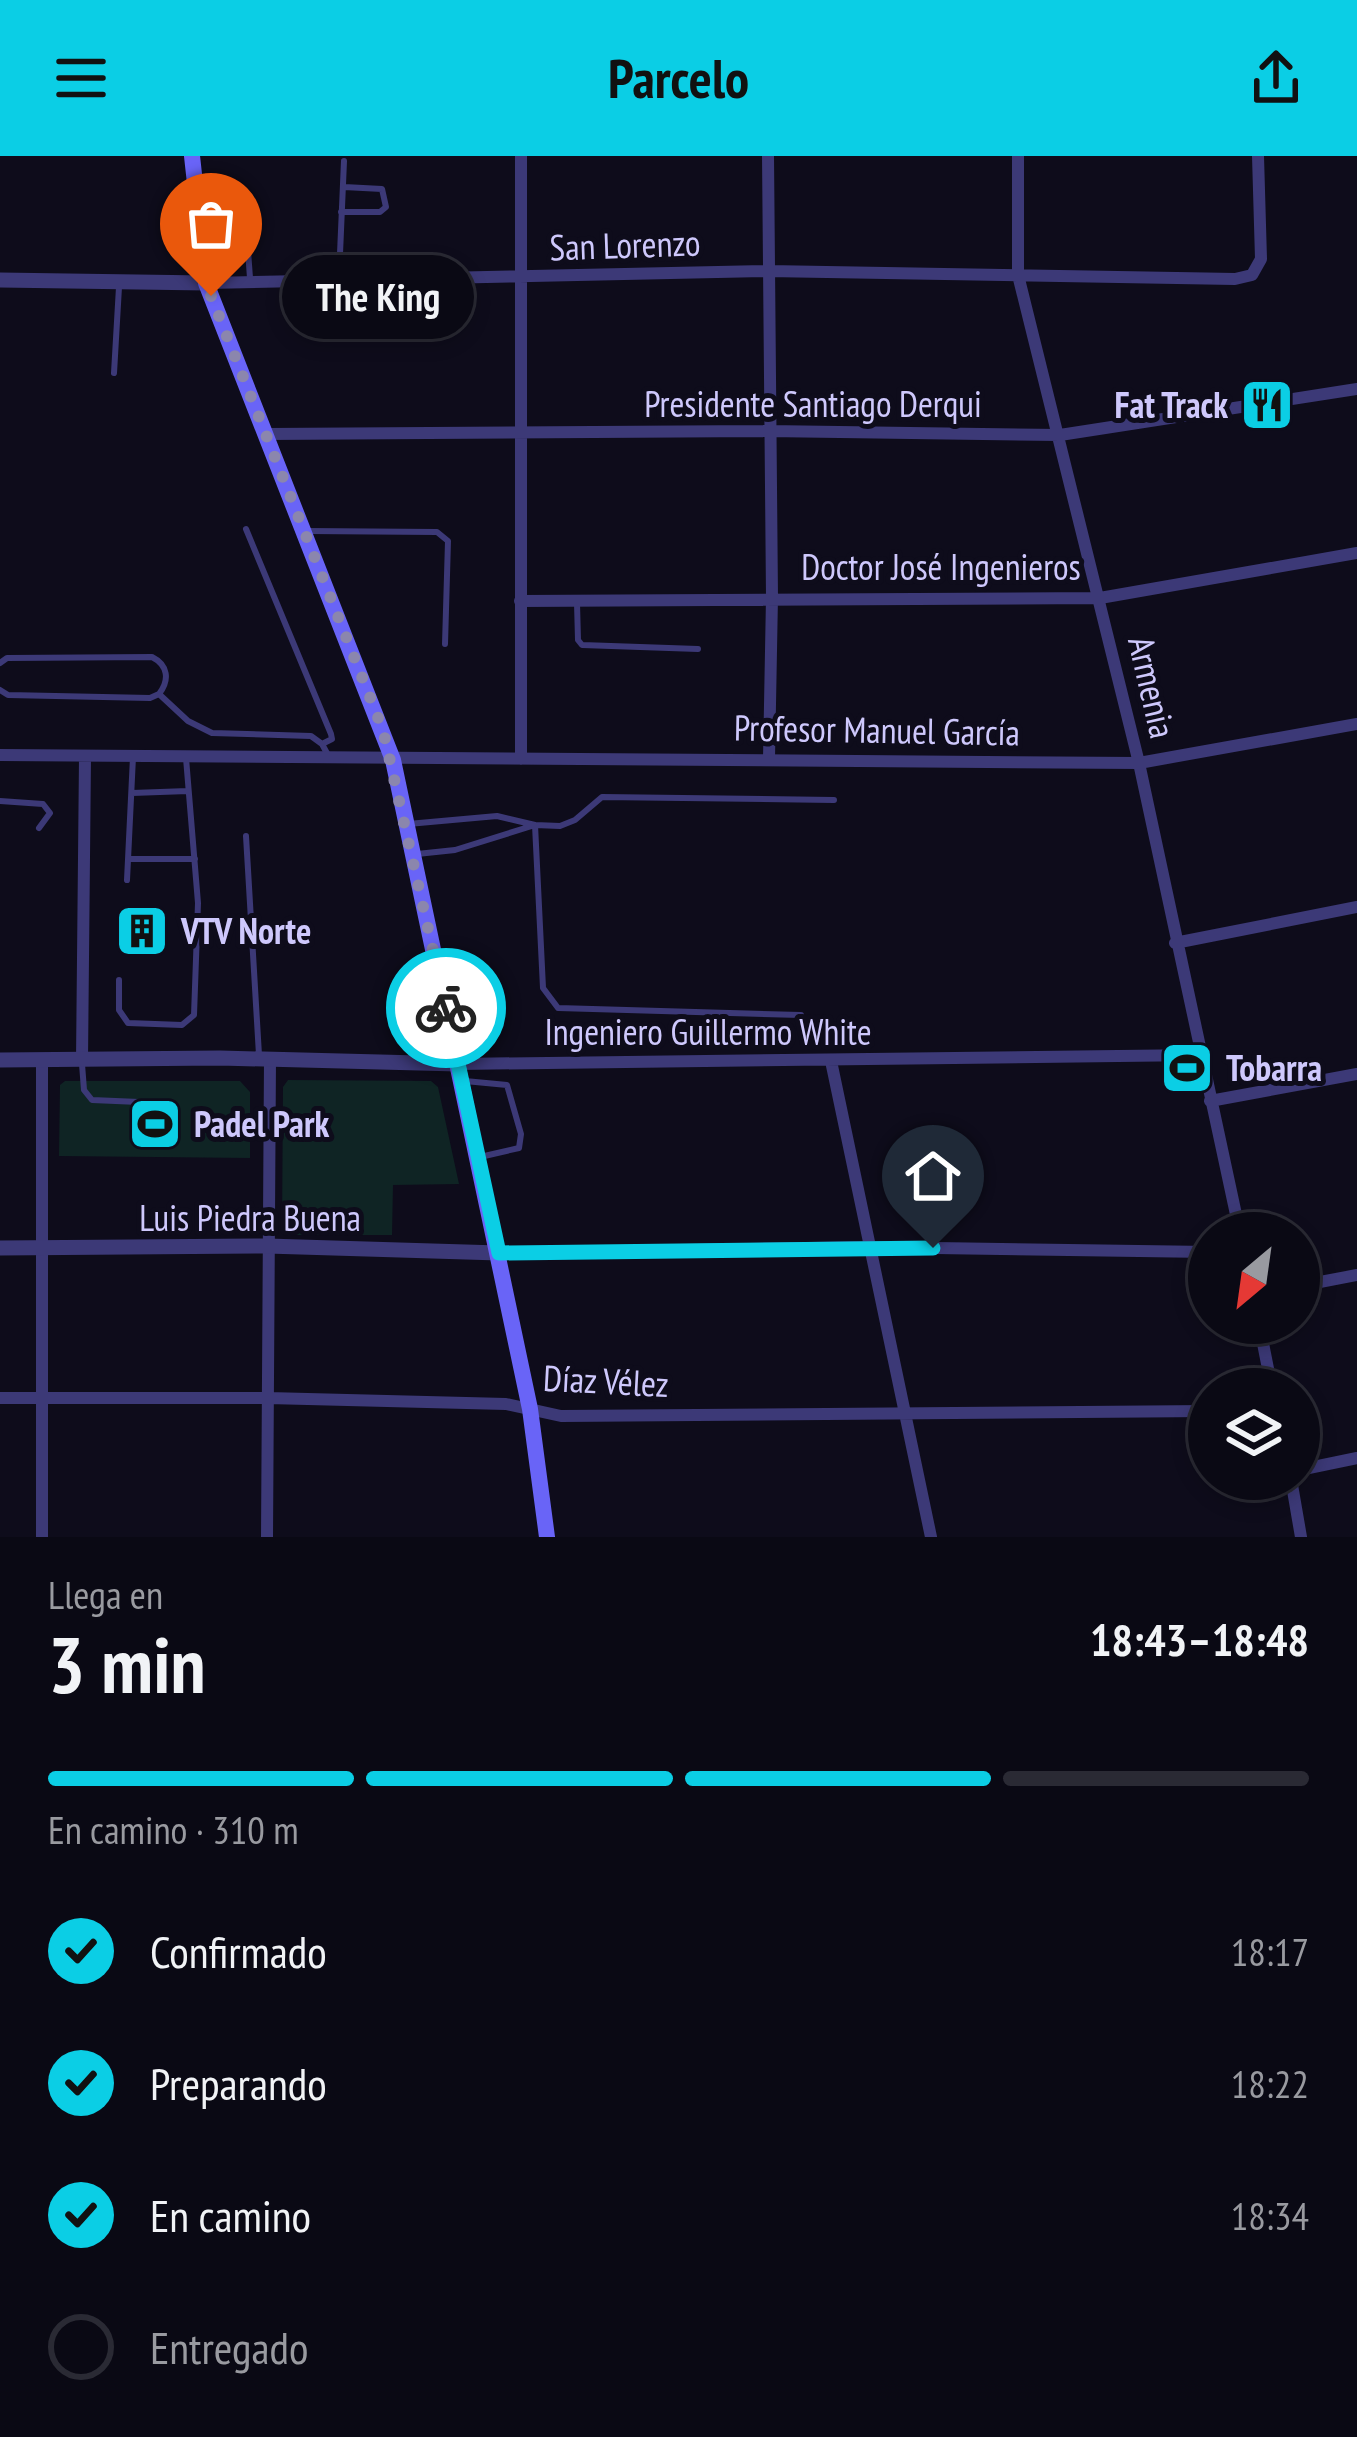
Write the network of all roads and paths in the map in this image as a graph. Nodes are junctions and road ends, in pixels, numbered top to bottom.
1 (192, 156) edge
2 (520, 156) edge
3 (768, 156) edge
4 (1018, 156) edge
5 (1269, 156) edge
6 (1258, 157) edge
7 (344, 161) dead end
8 (343, 187) junction
9 (341, 212) junction
10 (201, 237) junction
11 (768, 271) junction
12 (1018, 275) junction
13 (521, 278) junction
14 (0, 280) edge
15 (119, 281) junction
16 (338, 281) junction
17 (250, 282) junction
18 (206, 283) junction
19 (114, 373) dead end
20 (1357, 389) edge
21 (769, 431) junction
22 (266, 434) junction
23 (520, 435) junction
24 (1060, 435) junction
25 (246, 529) dead end
26 (304, 531) junction
27 (1357, 553) edge
28 (772, 597) junction
29 (1100, 598) junction
30 (577, 600) junction
31 (520, 601) junction
32 (445, 644) dead end
33 (698, 649) dead end
34 (0, 663) edge
35 (0, 690) edge
36 (159, 694) junction
37 (1357, 724) edge
38 (322, 744) junction
39 (0, 755) edge
40 (85, 757) junction
41 (133, 757) junction
42 (186, 758) junction
43 (769, 758) junction
44 (521, 759) junction
45 (330, 760) junction
46 (393, 760) junction
47 (1139, 763) junction
48 (190, 791) junction
49 (132, 793) junction
50 (834, 800) dead end
51 (0, 801) edge
52 (535, 824) junction
53 (407, 825) junction
54 (39, 828) dead end
55 (246, 836) dead end
56 (414, 855) junction
57 (129, 859) junction
58 (195, 859) junction
59 (127, 880) dead end
60 (1357, 908) edge
61 (1175, 943) junction
62 (118, 980) dead end
63 (801, 1015) dead end
64 (1200, 1055) junction
65 (42, 1059) junction
66 (265, 1059) junction
67 (0, 1060) edge
68 (82, 1060) junction
69 (831, 1061) junction
70 (459, 1072) junction
71 (1357, 1074) edge
72 (1210, 1101) junction
73 (139, 1102) dead end
74 (479, 1158) junction
75 (1235, 1212) edge
76 (267, 1246) junction
77 (869, 1247) junction
78 (0, 1248) edge
79 (41, 1248) junction
80 (1188, 1252) edge
81 (499, 1253) junction
82 (1357, 1275) edge
83 (1320, 1282) edge
84 (0, 1398) edge
85 (40, 1398) junction
86 (268, 1398) junction
87 (530, 1409) junction
88 (1188, 1411) edge
89 (905, 1414) junction
90 (1357, 1458) edge
91 (1320, 1466) edge
92 (1295, 1500) edge
93 (42, 1537) edge
94 (268, 1537) edge
95 (547, 1537) edge
96 (931, 1537) edge
97 (1301, 1537) edge

1 - 10 main road
2 - 13 street
3 - 11 street
4 - 12 street, Armenia
5 - 6 street
6 - 12 street, San Lorenzo
7 - 8 lane
8 - 9 lane
8 - 9 lane
9 - 16 lane
10 - 17 lane
10 - 18 main road
11 - 12 street, San Lorenzo
11 - 13 street, San Lorenzo
11 - 21 street
12 - 24 street, Armenia
13 - 16 street, San Lorenzo
13 - 23 street
14 - 15 street, San Lorenzo
15 - 18 street, San Lorenzo
15 - 19 lane
16 - 17 street, San Lorenzo
17 - 18 street, San Lorenzo
18 - 22 main road
20 - 24 street, Presidente Santiago Derqui
21 - 23 street, Presidente Santiago Derqui
21 - 24 street, Presidente Santiago Derqui
21 - 28 street
22 - 23 street, Presidente Santiago Derqui
22 - 26 main road
23 - 31 street
24 - 29 street, Armenia
25 - 38 lane
26 - 32 lane
26 - 46 main road
27 - 29 street, Doctor José Ingenieros
28 - 29 street, Doctor José Ingenieros
28 - 30 street, Doctor José Ingenieros
28 - 43 street
29 - 47 street, Armenia
30 - 31 street, Doctor José Ingenieros
30 - 33 lane
31 - 44 street
34 - 36 lane
35 - 36 lane
36 - 38 lane
37 - 47 street, Profesor Manuel García
38 - 45 lane
39 - 40 street, Profesor Manuel García
40 - 41 street, Profesor Manuel García
40 - 68 street
41 - 42 street, Profesor Manuel García
41 - 49 lane
42 - 45 street, Profesor Manuel García
42 - 48 lane
43 - 44 street, Profesor Manuel García
43 - 47 street, Profesor Manuel García
44 - 46 street, Profesor Manuel García
45 - 46 street, Profesor Manuel García
46 - 53 main road
47 - 61 street, Armenia
48 - 49 lane
48 - 58 lane
49 - 57 lane
50 - 52 lane
51 - 54 lane
52 - 53 lane
52 - 56 lane
52 - 63 lane
53 - 56 main road
55 - 66 lane
56 - 70 main road
57 - 58 lane
57 - 59 lane
58 - 62 lane
60 - 61 street
61 - 64 street, Armenia
64 - 69 street, Ingeniero Guillermo White
64 - 72 street, Armenia
65 - 67 street, Ingeniero Guillermo White
65 - 68 street, Ingeniero Guillermo White
65 - 79 street
66 - 68 street, Ingeniero Guillermo White
66 - 70 street, Ingeniero Guillermo White
66 - 76 street
68 - 73 lane
69 - 70 street, Ingeniero Guillermo White
69 - 77 street
70 - 74 main road
70 - 74 lane
71 - 72 street
72 - 75 street, Armenia
74 - 81 main road
76 - 79 street, Luis Piedra Buena
76 - 81 street, Luis Piedra Buena
76 - 86 street
77 - 80 street
77 - 81 street
77 - 89 street
78 - 79 street, Luis Piedra Buena
79 - 85 street
81 - 87 main road
82 - 83 street
84 - 85 street, Díaz Vélez
85 - 86 street, Díaz Vélez
85 - 93 street
86 - 87 street, Díaz Vélez
86 - 94 street
87 - 89 street, Díaz Vélez
87 - 95 main road
88 - 89 street, Díaz Vélez
89 - 96 street
90 - 91 street
92 - 97 street

